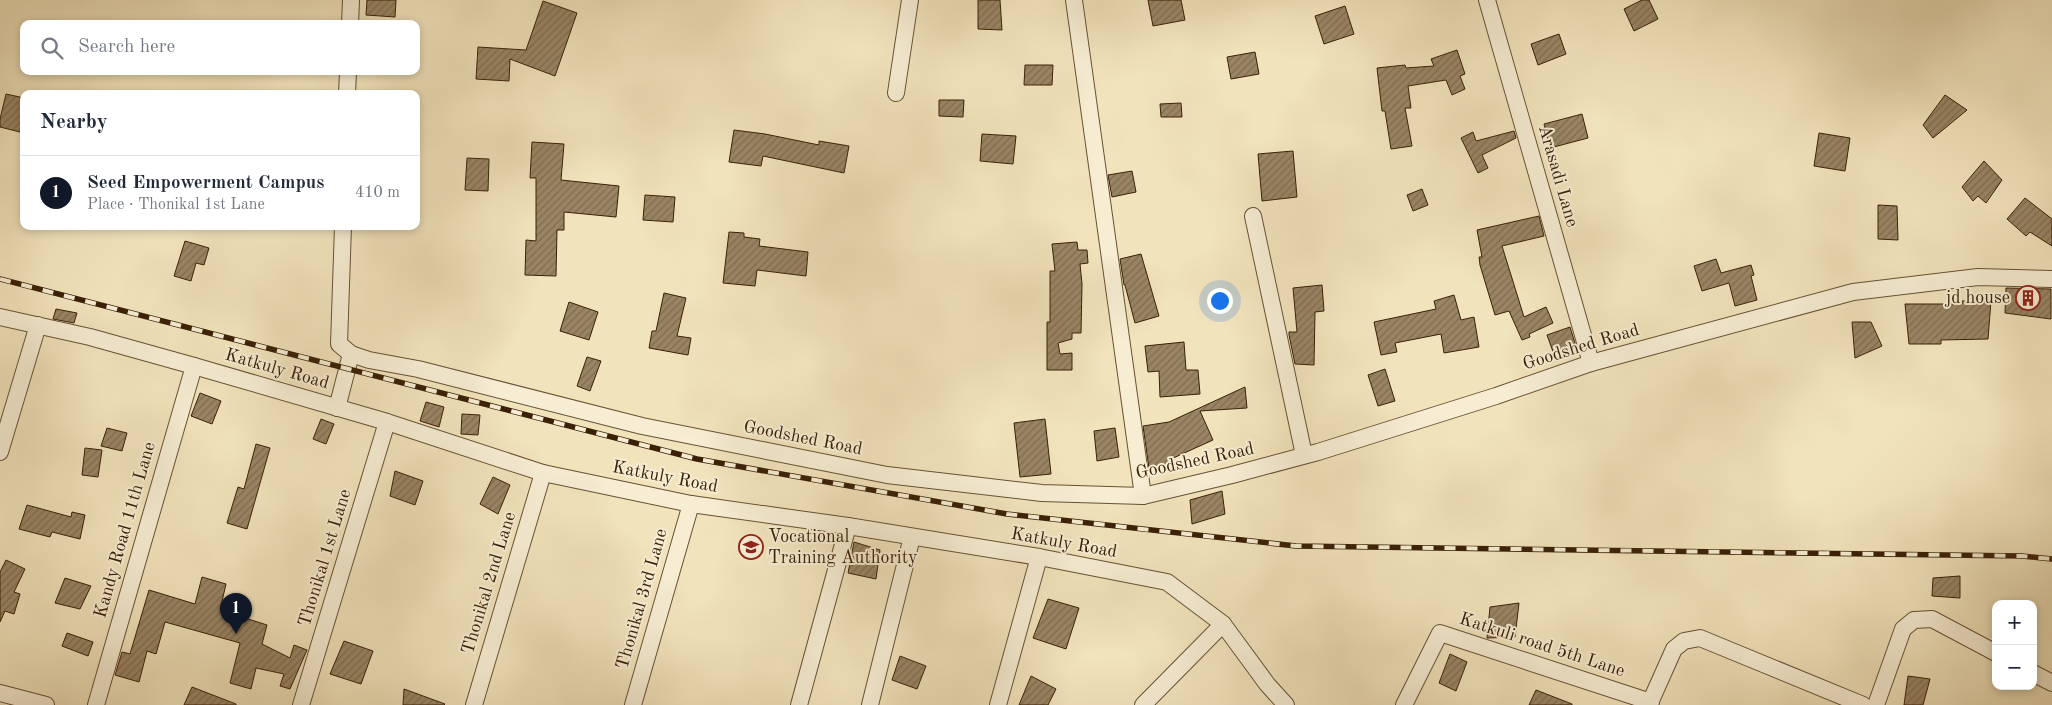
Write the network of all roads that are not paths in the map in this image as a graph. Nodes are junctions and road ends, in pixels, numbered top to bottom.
1 (351, 0) edge
2 (910, 0) edge
3 (1074, 0) edge
4 (1487, 0) edge
5 (350, 20) edge
6 (348, 75) edge
7 (347, 90) edge
8 (896, 93) dead end
9 (1253, 216) dead end
10 (343, 230) edge
11 (2052, 278) edge
12 (0, 317) edge
13 (38, 325) junction
14 (345, 349) junction
15 (1591, 363) junction
16 (194, 366) junction
17 (337, 408) junction
18 (387, 422) junction
19 (0, 452) edge
20 (1304, 455) junction
21 (543, 473) junction
22 (1143, 496) junction
23 (691, 504) junction
24 (848, 526) junction
25 (912, 537) junction
26 (1039, 558) junction
27 (1223, 624) junction
28 (1992, 651) edge
29 (2037, 675) edge
30 (2052, 682) edge
31 (0, 693) edge
32 (1650, 703) edge
33 (46, 705) edge
34 (96, 705) edge
35 (301, 705) edge
36 (474, 705) edge
37 (633, 705) edge
38 (799, 705) edge
39 (870, 705) edge
40 (998, 705) edge
41 (1143, 705) edge
42 (1286, 705) edge
43 (1404, 705) edge
44 (1863, 705) edge
45 (1876, 705) edge

1 - 5 street
2 - 8 street
3 - 22 street
4 - 15 street, Arasadi Lane
6 - 7 street
9 - 20 street
10 - 14 street
11 - 15 street, Goodshed Road
12 - 13 street, Katkuly Road
13 - 16 street, Katkuly Road
13 - 19 street
14 - 17 street
14 - 22 street, Goodshed Road
15 - 20 street, Goodshed Road
16 - 17 street, Katkuly Road
16 - 34 street, Kandy Road 11th Lane
17 - 18 street, Katkuly Road
18 - 21 street, Katkuly Road
18 - 35 street, Thonikal 1st Lane
20 - 22 street, Goodshed Road
21 - 23 street, Katkuly Road
21 - 36 street, Thonikal 2nd Lane
23 - 24 street, Katkuly Road
23 - 37 street, Thonikal 3rd Lane
24 - 25 street, Katkuly Road
24 - 38 street
25 - 26 street, Katkuly Road
25 - 39 street
26 - 27 street, Katkuly Road
26 - 40 street
27 - 41 street
27 - 42 street, Katkuly Road
28 - 45 street
29 - 30 street
31 - 33 street
32 - 43 street, Katkuli road 5th Lane
32 - 44 street

